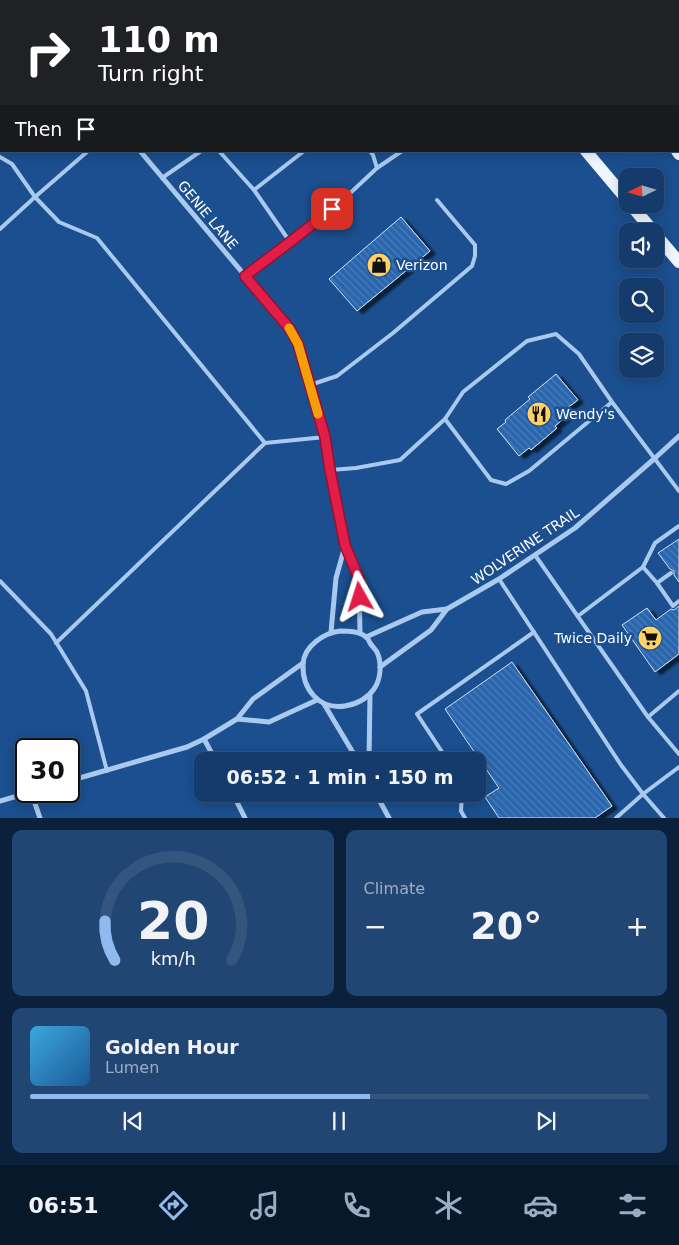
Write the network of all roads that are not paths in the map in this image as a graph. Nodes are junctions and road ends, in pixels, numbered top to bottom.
1 (87, 152) edge
2 (141, 152) edge
3 (200, 152) edge
4 (220, 152) edge
5 (303, 152) edge
6 (371, 152) edge
7 (400, 152) edge
8 (587, 152) edge
9 (0, 157) edge
10 (376, 168) junction
11 (162, 178) junction
12 (254, 190) junction
13 (619, 190) edge
14 (35, 197) junction
15 (437, 200) dead end
16 (638, 213) edge
17 (646, 223) edge
18 (0, 228) edge
19 (290, 242) junction
20 (664, 244) edge
21 (679, 262) edge
22 (245, 276) junction
23 (310, 385) junction
24 (612, 402) junction
25 (445, 419) junction
26 (679, 436) edge
27 (325, 437) junction
28 (265, 443) junction
29 (654, 459) junction
30 (330, 470) junction
31 (679, 491) edge
32 (679, 526) edge
33 (345, 545) junction
34 (535, 555) junction
35 (643, 567) junction
36 (671, 573) dead end
37 (499, 579) junction
38 (0, 581) edge
39 (657, 583) junction
40 (679, 601) edge
41 (447, 610) junction
42 (578, 616) junction
43 (331, 632) junction
44 (534, 632) junction
45 (360, 633) junction
46 (366, 637) junction
47 (56, 642) junction
48 (303, 663) junction
49 (380, 667) junction
50 (679, 691) edge
51 (370, 694) junction
52 (317, 700) junction
53 (324, 704) junction
54 (648, 717) junction
55 (237, 719) junction
56 (204, 739) junction
57 (211, 752) edge
58 (353, 752) edge
59 (369, 752) edge
60 (442, 752) edge
61 (679, 754) edge
62 (679, 767) edge
63 (107, 771) junction
64 (80, 779) edge
65 (643, 794) junction
66 (15, 797) edge
67 (0, 801) edge
68 (237, 802) edge
69 (380, 802) edge
70 (462, 802) edge
71 (36, 803) edge
72 (40, 818) edge
73 (245, 818) edge
74 (389, 818) edge
75 (465, 818) edge
76 (616, 818) edge
77 (664, 818) edge

1 - 14 lane
2 - 11 street, GENIE LANE
3 - 11 lane
4 - 12 lane
5 - 12 lane
6 - 10 lane
7 - 10 lane
8 - 13 main road
9 - 14 lane
10 - 19 lane
11 - 22 street, GENIE LANE
12 - 19 lane
14 - 18 lane
14 - 28 lane
15 - 23 lane
16 - 17 main road
19 - 22 lane
20 - 21 main road
22 - 23 street, GENIE LANE
23 - 27 street, GENIE LANE
24 - 25 lane
24 - 25 lane
24 - 29 lane
25 - 30 lane
26 - 29 street, WOLVERINE TRAIL
27 - 28 lane
27 - 30 street, GENIE LANE
28 - 47 lane
29 - 31 lane
29 - 34 street, WOLVERINE TRAIL
30 - 33 street, GENIE LANE
32 - 35 lane
33 - 43 street, GENIE LANE
33 - 45 street, GENIE LANE
34 - 37 street, WOLVERINE TRAIL
34 - 42 lane
35 - 39 lane
35 - 42 lane
36 - 39 lane
37 - 41 street, WOLVERINE TRAIL
37 - 44 lane
38 - 47 lane
39 - 40 lane
41 - 46 street, WOLVERINE TRAIL
41 - 49 street, WOLVERINE TRAIL
42 - 54 lane
43 - 45 street
43 - 48 street
44 - 60 lane
44 - 65 lane
45 - 46 street
46 - 49 street
47 - 63 lane
48 - 52 street
48 - 55 street
49 - 51 street
50 - 54 lane
51 - 53 street
51 - 59 street
52 - 53 street
52 - 55 street
53 - 58 street
54 - 61 lane
55 - 56 street
56 - 57 street
56 - 63 street
62 - 65 lane
63 - 64 street
65 - 76 lane
65 - 77 lane
66 - 67 street
68 - 73 street
69 - 74 street
70 - 75 lane
71 - 72 street

